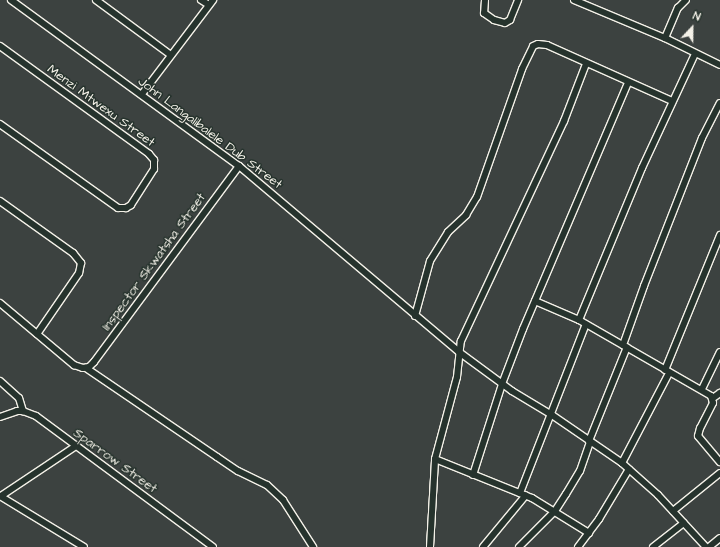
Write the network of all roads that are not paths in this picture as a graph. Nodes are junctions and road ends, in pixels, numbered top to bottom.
1 (11, 0) edge
2 (96, 0) edge
3 (201, 0) edge
4 (485, 0) edge
5 (518, 0) edge
6 (574, 0) edge
7 (685, 0) edge
8 (211, 3) edge
9 (665, 38) junction
10 (0, 46) edge
11 (695, 54) junction
12 (171, 55) junction
13 (586, 64) junction
14 (720, 66) edge
15 (628, 83) junction
16 (142, 94) junction
17 (672, 101) junction
18 (720, 103) edge
19 (0, 124) edge
20 (239, 166) junction
21 (0, 201) edge
22 (720, 235) edge
23 (535, 301) junction
24 (0, 303) edge
25 (415, 316) junction
26 (579, 320) junction
27 (586, 324) junction
28 (37, 334) junction
29 (625, 346) junction
30 (459, 352) junction
31 (720, 352) edge
32 (86, 368) junction
33 (667, 372) junction
34 (0, 381) edge
35 (502, 384) junction
36 (702, 389) junction
37 (720, 393) edge
38 (713, 398) junction
39 (23, 411) junction
40 (552, 415) junction
41 (0, 417) edge
42 (590, 441) junction
43 (76, 446) junction
44 (435, 459) junction
45 (720, 462) edge
46 (622, 463) junction
47 (629, 469) junction
48 (720, 473) edge
49 (473, 475) junction
50 (523, 494) junction
51 (0, 496) edge
52 (555, 511) junction
53 (673, 511) junction
54 (684, 523) junction
55 (589, 533) junction
56 (720, 538) edge
57 (84, 547) edge
58 (213, 547) edge
59 (313, 547) edge
60 (430, 547) edge
61 (483, 547) edge
62 (519, 547) edge
63 (578, 547) edge
64 (653, 547) edge
65 (706, 547) edge
66 (709, 547) edge

1 - 16 street, John Langalibalele Dub Street
2 - 12 street
3 - 8 street
4 - 5 street
6 - 9 street
7 - 9 street
8 - 12 street
9 - 11 street
10 - 19 street, Menzi Mtwexu Street
11 - 14 street
11 - 17 street
12 - 16 street
13 - 15 street
13 - 25 street
13 - 30 street
15 - 17 street
15 - 23 street
16 - 20 street, John Langalibalele Dub Street
17 - 26 street
18 - 29 street
20 - 25 street, John Langalibalele Dub Street
20 - 32 street, Inspector Skwatsha Street
21 - 28 street
22 - 33 street
23 - 26 street
23 - 35 street
24 - 28 street
25 - 30 street, John Langalibalele Dub Street
26 - 27 street
27 - 29 street
27 - 40 street
28 - 32 street
29 - 33 street
29 - 42 street
30 - 35 street, John Langalibalele Dub Street
30 - 44 street
31 - 36 street
32 - 59 street
33 - 36 street
33 - 46 street
34 - 39 street
35 - 40 street, John Langalibalele Dub Street
35 - 49 street
36 - 38 street
37 - 38 street
38 - 45 street
39 - 41 street
39 - 43 street, Sparrow Street
40 - 42 street, John Langalibalele Dub Street
40 - 50 street
42 - 46 street, John Langalibalele Dub Street
42 - 52 street
43 - 51 street
43 - 58 street, Sparrow Street
44 - 49 street
44 - 60 street
46 - 47 street, John Langalibalele Dub Street
47 - 53 street, John Langalibalele Dub Street
47 - 55 street
48 - 53 street
49 - 50 street
50 - 52 street
50 - 61 street
51 - 57 street
52 - 55 street
52 - 62 street
53 - 54 street, John Langalibalele Dub Street
54 - 64 street
54 - 65 street, John Langalibalele Dub Street
55 - 63 street
56 - 66 street

